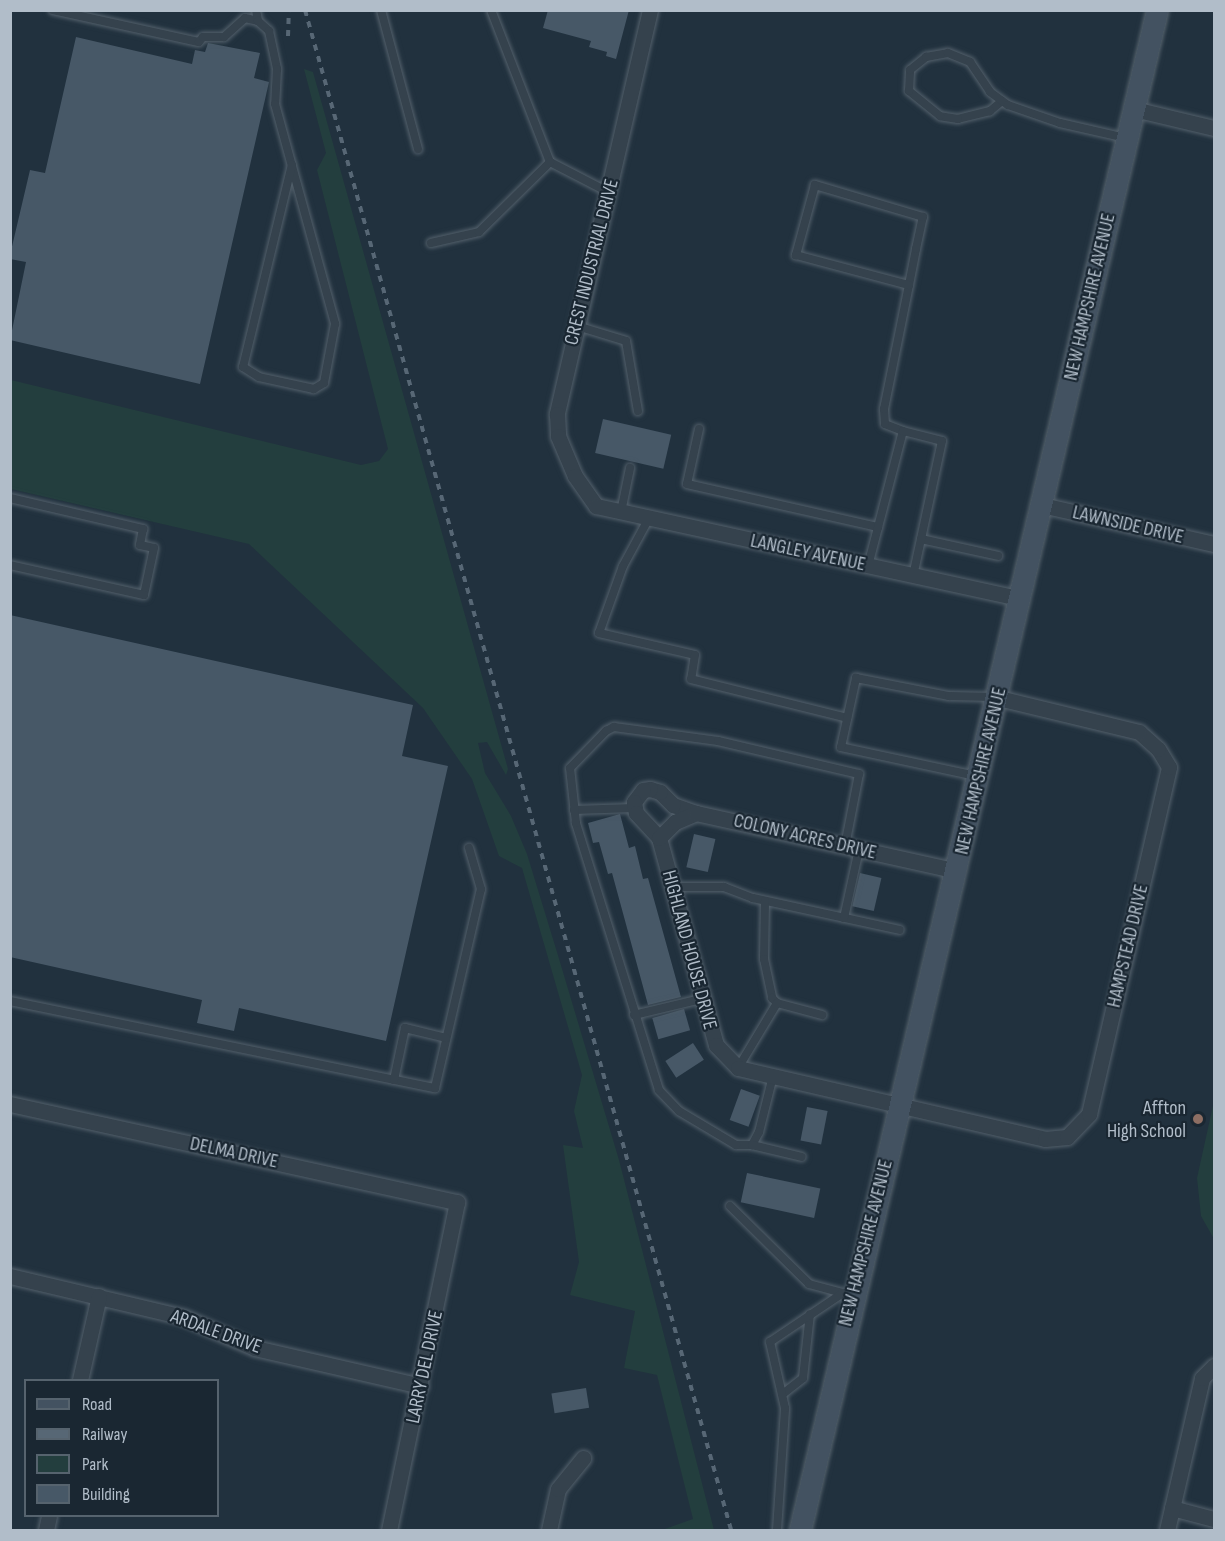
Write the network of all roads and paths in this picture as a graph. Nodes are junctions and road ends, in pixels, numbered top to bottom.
1 (53, 10) edge
2 (255, 10) edge
3 (381, 10) edge
4 (491, 10) edge
5 (650, 10) edge
6 (1157, 10) edge
7 (258, 21) junction
8 (1002, 101) junction
9 (1134, 110) junction
10 (1215, 128) edge
11 (1127, 138) junction
12 (418, 149) dead end
13 (550, 162) junction
14 (292, 165) junction
15 (609, 193) junction
16 (431, 243) dead end
17 (909, 285) junction
18 (575, 326) junction
19 (638, 411) dead end
20 (699, 429) dead end
21 (903, 431) junction
22 (630, 468) dead end
23 (10, 498) edge
24 (1042, 505) junction
25 (596, 506) joint
26 (621, 512) junction
27 (649, 518) junction
28 (878, 527) junction
29 (921, 539) junction
30 (1215, 544) edge
31 (998, 556) dead end
32 (10, 565) edge
33 (868, 566) junction
34 (913, 576) junction
35 (1021, 598) junction
36 (998, 698) junction
37 (847, 718) junction
38 (980, 777) junction
39 (634, 808) junction
40 (574, 810) junction
41 (696, 813) junction
42 (659, 838) junction
43 (469, 848) dead end
44 (852, 848) junction
45 (958, 871) junction
46 (672, 887) junction
47 (765, 900) junction
48 (844, 918) junction
49 (900, 930) dead end
50 (701, 999) junction
51 (10, 1000) edge
52 (777, 1003) junction
53 (822, 1014) dead end
54 (634, 1015) junction
55 (446, 1038) junction
56 (738, 1068) junction
57 (773, 1076) junction
58 (394, 1080) junction
59 (10, 1104) edge
60 (900, 1104) junction
61 (752, 1145) junction
62 (802, 1157) dead end
63 (457, 1202) joint
64 (730, 1206) dead end
65 (10, 1276) edge
66 (848, 1294) junction
67 (99, 1296) junction
68 (810, 1314) junction
69 (1215, 1366) edge
70 (80, 1379) edge
71 (422, 1386) junction
72 (784, 1393) junction
73 (583, 1458) dead end
74 (1172, 1508) junction
75 (1215, 1519) edge
76 (389, 1530) edge
77 (549, 1530) edge
78 (777, 1530) edge
79 (800, 1530) edge
80 (1167, 1530) edge

1 - 7 lane
2 - 7 lane
3 - 12 lane
4 - 13 lane
5 - 15 street, CREST INDUSTRIAL DRIVE
6 - 9 street, NEW HAMPSHIRE AVENUE
7 - 14 lane
8 - 8 lane
8 - 11 lane
9 - 10 street
9 - 11 street, NEW HAMPSHIRE AVENUE
11 - 24 street, NEW HAMPSHIRE AVENUE
13 - 15 lane
13 - 16 lane
14 - 14 lane
15 - 18 street, CREST INDUSTRIAL DRIVE
17 - 17 lane
17 - 21 lane
18 - 19 lane
18 - 25 street, CREST INDUSTRIAL DRIVE
20 - 28 lane
21 - 28 lane
21 - 29 lane
22 - 26 lane
23 - 32 lane
24 - 30 street, LAWNSIDE DRIVE
24 - 35 street, NEW HAMPSHIRE AVENUE
25 - 26 street, LANGLEY AVENUE
26 - 27 street, LANGLEY AVENUE
27 - 33 street, LANGLEY AVENUE
27 - 37 lane
28 - 33 lane
29 - 31 lane
29 - 34 lane
33 - 34 street, LANGLEY AVENUE
34 - 35 street, LANGLEY AVENUE
35 - 36 street, NEW HAMPSHIRE AVENUE
36 - 37 lane
36 - 38 street, NEW HAMPSHIRE AVENUE
36 - 60 street, HAMPSTEAD DRIVE
37 - 38 lane
38 - 45 street, NEW HAMPSHIRE AVENUE
39 - 40 lane
39 - 41 street, COLONY ACRES DRIVE
39 - 42 street
40 - 44 lane
40 - 54 lane
41 - 42 street
41 - 44 street, COLONY ACRES DRIVE
42 - 46 street, HIGHLAND HOUSE DRIVE
43 - 55 lane
44 - 45 street, COLONY ACRES DRIVE
44 - 48 lane
45 - 60 street, NEW HAMPSHIRE AVENUE
46 - 47 lane
46 - 50 street, HIGHLAND HOUSE DRIVE
47 - 48 lane
47 - 52 lane
48 - 49 lane
50 - 54 lane
50 - 56 street, HIGHLAND HOUSE DRIVE
51 - 58 lane
52 - 53 lane
52 - 56 lane
54 - 61 lane
55 - 58 lane
55 - 58 lane
56 - 57 street
57 - 60 street
57 - 61 lane
59 - 63 street, DELMA DRIVE
60 - 66 street, NEW HAMPSHIRE AVENUE
61 - 62 lane
63 - 71 street, LARRY DEL DRIVE
64 - 66 lane
65 - 67 street, ARDALE DRIVE
66 - 68 lane
66 - 79 street, NEW HAMPSHIRE AVENUE
67 - 70 street
67 - 71 street, ARDALE DRIVE
68 - 72 lane
68 - 72 lane
69 - 74 street
71 - 76 street, LARRY DEL DRIVE
72 - 78 lane
73 - 77 street
74 - 75 street
74 - 80 street

